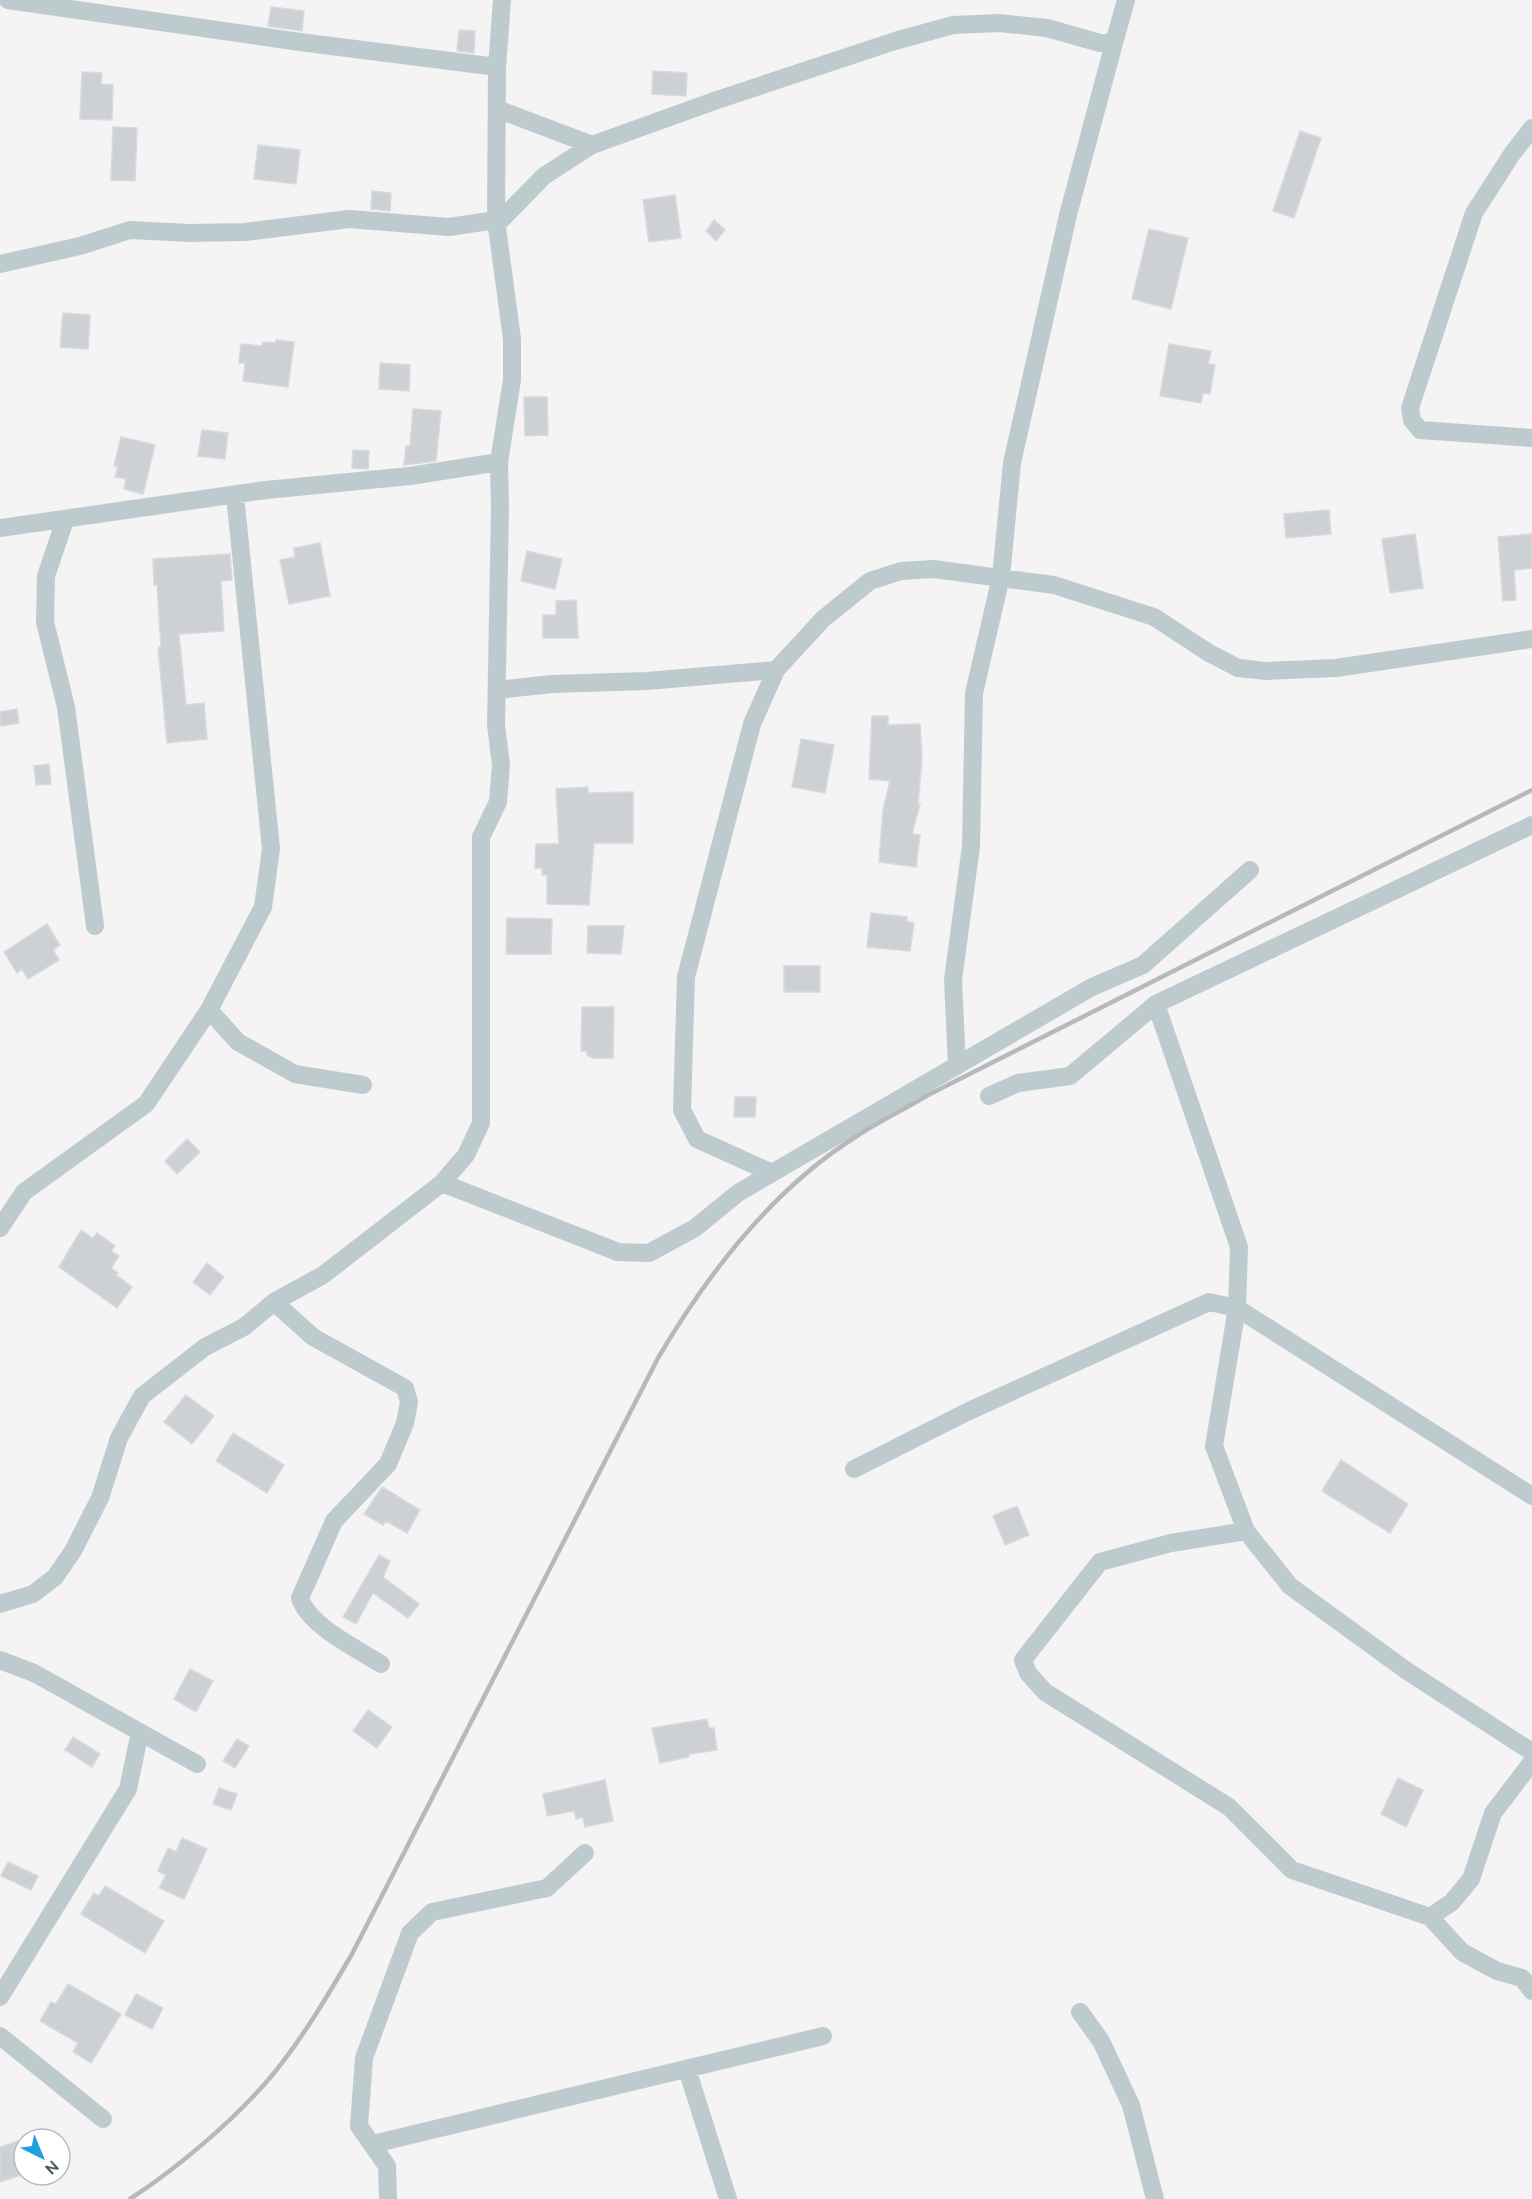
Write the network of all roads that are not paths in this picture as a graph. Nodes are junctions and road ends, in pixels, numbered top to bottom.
1 (8, 0) edge
2 (502, 0) edge
3 (1126, 0) edge
4 (1114, 43) junction
5 (497, 67) junction
6 (497, 109) junction
7 (1532, 128) edge
8 (592, 145) junction
9 (497, 222) junction
10 (0, 264) edge
11 (1532, 438) edge
12 (499, 462) junction
13 (235, 495) junction
14 (65, 520) junction
15 (0, 528) edge
16 (1001, 577) junction
17 (1532, 639) edge
18 (776, 670) junction
19 (497, 690) junction
20 (1532, 825) edge
21 (1250, 870) dead end
22 (94, 926) dead end
23 (1156, 1004) junction
24 (209, 1010) junction
25 (957, 1066) junction
26 (363, 1085) dead end
27 (989, 1096) dead end
28 (772, 1173) junction
29 (442, 1183) junction
30 (0, 1228) edge
31 (274, 1302) junction
32 (1237, 1308) junction
33 (854, 1469) dead end
34 (1532, 1496) edge
35 (1246, 1531) junction
36 (0, 1605) edge
37 (1, 1664) edge
38 (381, 1664) dead end
39 (140, 1732) junction
40 (1532, 1752) edge
41 (1532, 1762) edge
42 (197, 1764) dead end
43 (585, 1852) dead end
44 (1430, 1917) junction
45 (1532, 1991) edge
46 (0, 1997) edge
47 (1080, 2012) dead end
48 (0, 2036) edge
49 (823, 2036) dead end
50 (687, 2069) junction
51 (103, 2119) dead end
52 (373, 2144) junction
53 (388, 2199) edge
54 (728, 2199) edge
55 (1155, 2199) edge

1 - 5 street
2 - 5 street
3 - 4 street
4 - 8 street
4 - 16 street
5 - 6 street
6 - 8 street
6 - 9 street
7 - 11 street
8 - 9 street
9 - 10 street
9 - 12 street
12 - 13 street
12 - 19 street
13 - 14 street
13 - 24 street
14 - 15 street
14 - 22 street
16 - 17 street
16 - 18 street
16 - 25 street
18 - 19 street
18 - 28 street
19 - 29 street
20 - 23 street
21 - 25 street
23 - 27 street
23 - 32 street
24 - 26 street
24 - 30 street
25 - 28 street
28 - 29 street
29 - 31 street
31 - 36 street
31 - 38 street
32 - 33 street
32 - 34 street
32 - 35 street
35 - 40 street
35 - 44 street
37 - 39 street
39 - 42 street
39 - 46 street
41 - 44 street
43 - 52 street
44 - 45 street
47 - 55 street
48 - 51 street
49 - 50 street
50 - 52 street
50 - 54 street
52 - 53 street

